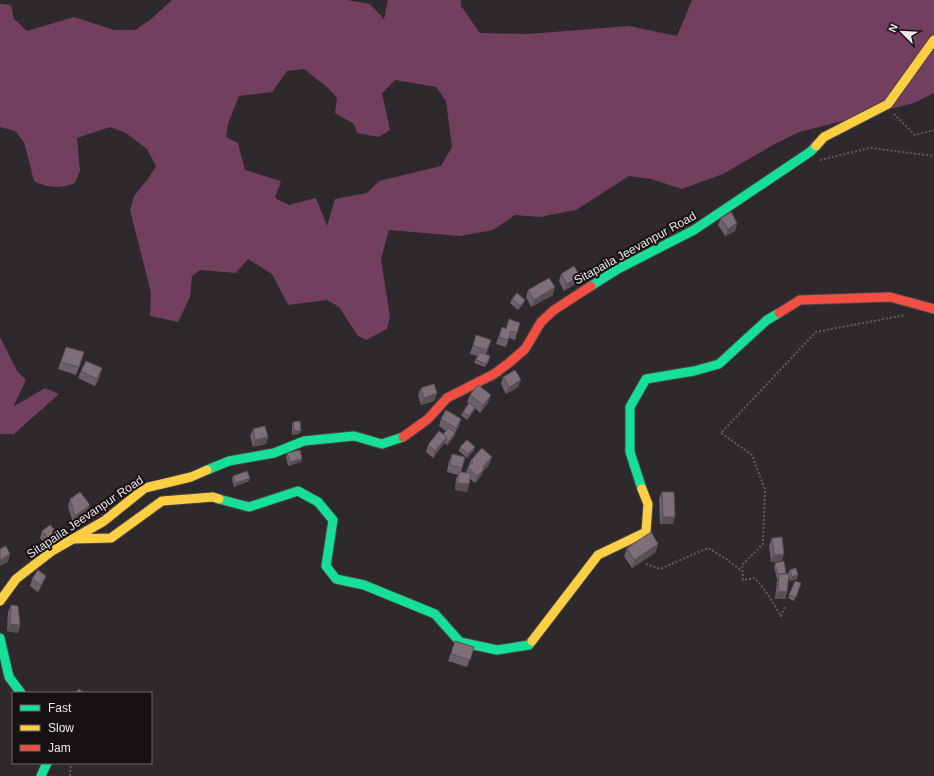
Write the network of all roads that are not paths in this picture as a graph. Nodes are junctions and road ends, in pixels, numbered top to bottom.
1 (934, 40) edge
2 (934, 309) edge
3 (74, 539) junction
4 (0, 601) edge
5 (0, 638) edge
6 (20, 692) edge
7 (46, 764) edge
8 (41, 776) edge

1 - 3 street, Sitapaila Jeevanpur Road
2 - 3 street
3 - 4 street, Sitapaila Jeevanpur Road
5 - 6 street
7 - 8 street

